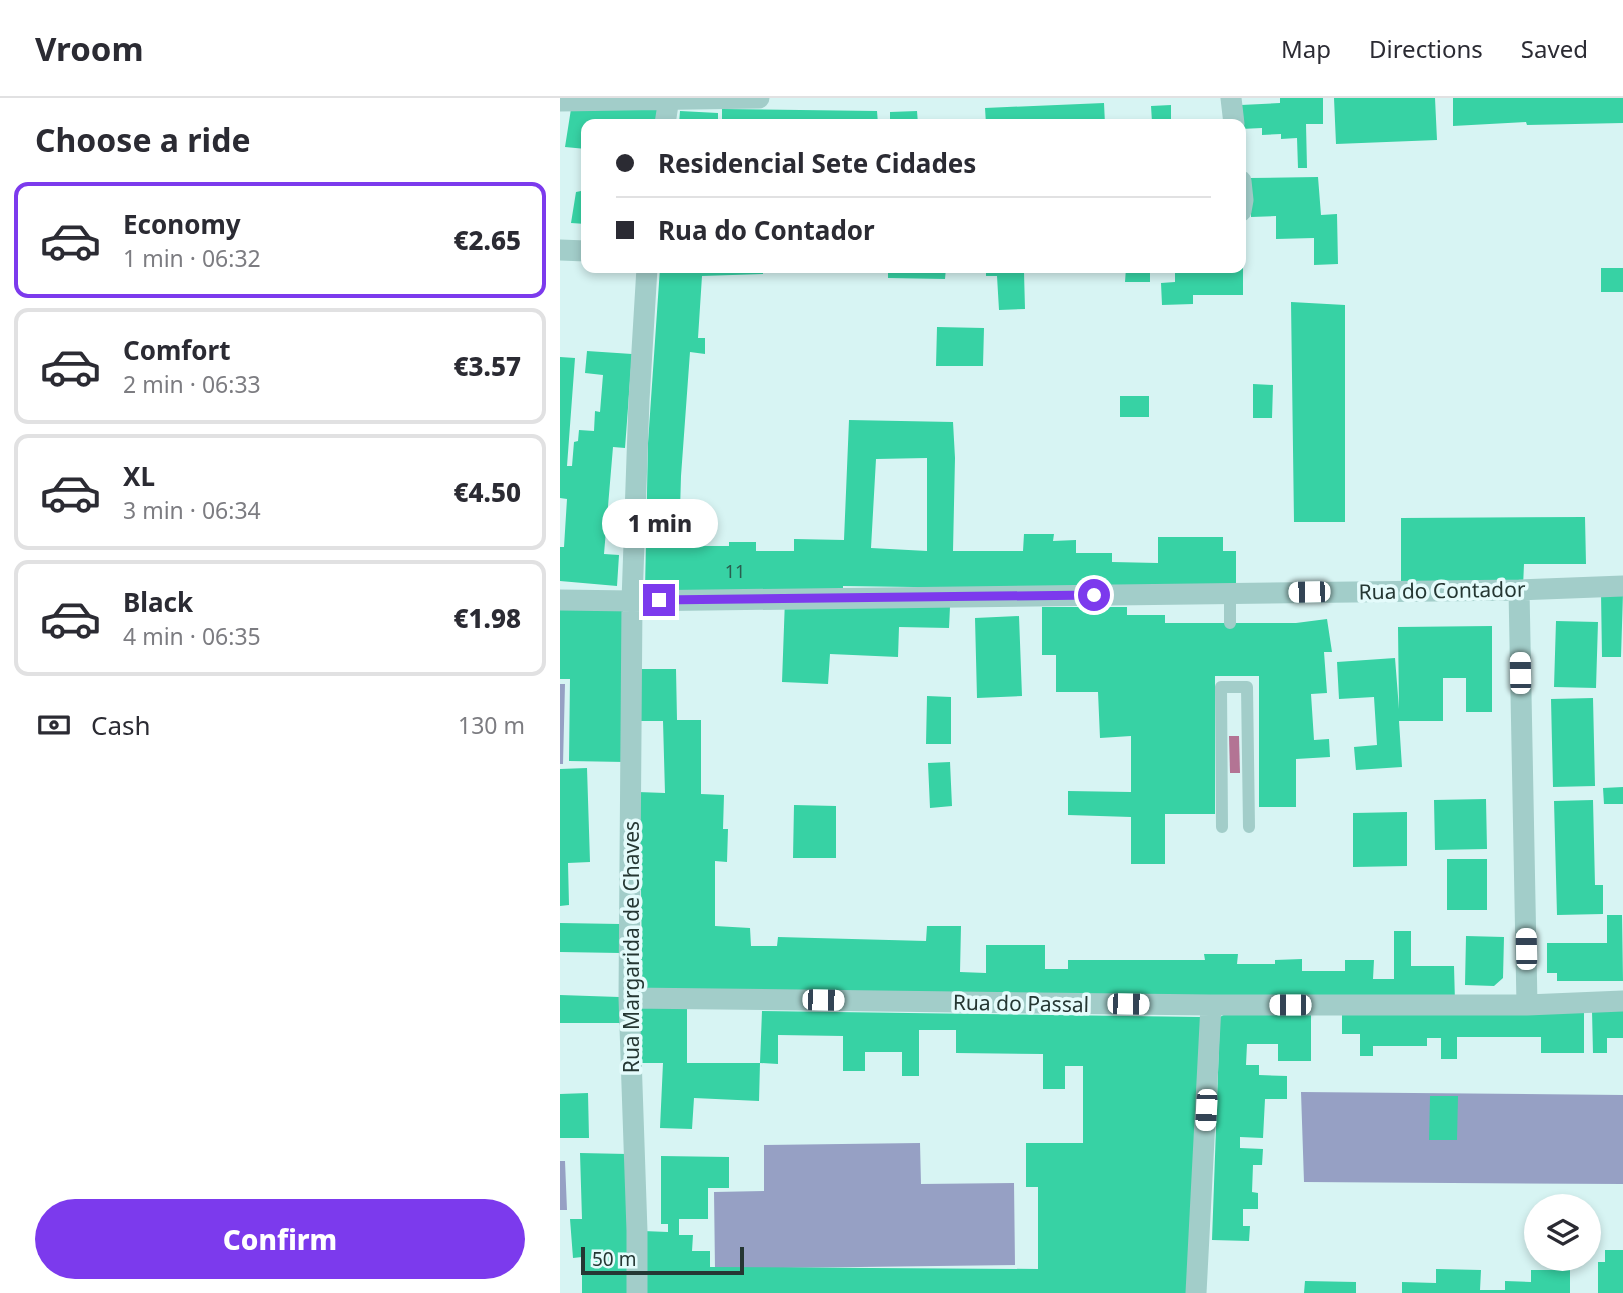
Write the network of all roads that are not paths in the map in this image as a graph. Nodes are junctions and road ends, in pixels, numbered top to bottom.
1 (669, 98) edge
2 (759, 98) edge
3 (1231, 98) edge
4 (560, 101) edge
5 (666, 119) edge
6 (1233, 119) edge
7 (560, 250) edge
8 (581, 251) edge
9 (647, 273) edge
10 (1623, 586) edge
11 (1518, 590) junction
12 (1230, 593) junction
13 (560, 600) edge
14 (632, 601) junction
15 (1230, 623) dead end
16 (1222, 827) dead end
17 (1250, 827) dead end
18 (629, 998) junction
19 (1623, 1001) edge
20 (1527, 1004) junction
21 (1211, 1005) junction
22 (637, 1293) edge
23 (1196, 1293) edge

1 - 2 street
1 - 4 street
1 - 5 street
3 - 6 street
7 - 8 street
9 - 14 street, Rua Margarida de Chaves
10 - 11 street, Rua do Contador
11 - 12 street, Rua do Contador
11 - 20 street
12 - 14 street, Rua do Contador
12 - 15 lane
13 - 14 street, Rua do Contador
14 - 18 street, Rua Margarida de Chaves
16 - 17 lane
18 - 21 street, Rua do Passal
18 - 22 street, Rua Margarida de Chaves
19 - 20 street, Rua do Passal
20 - 21 street, Rua do Passal
21 - 23 street

